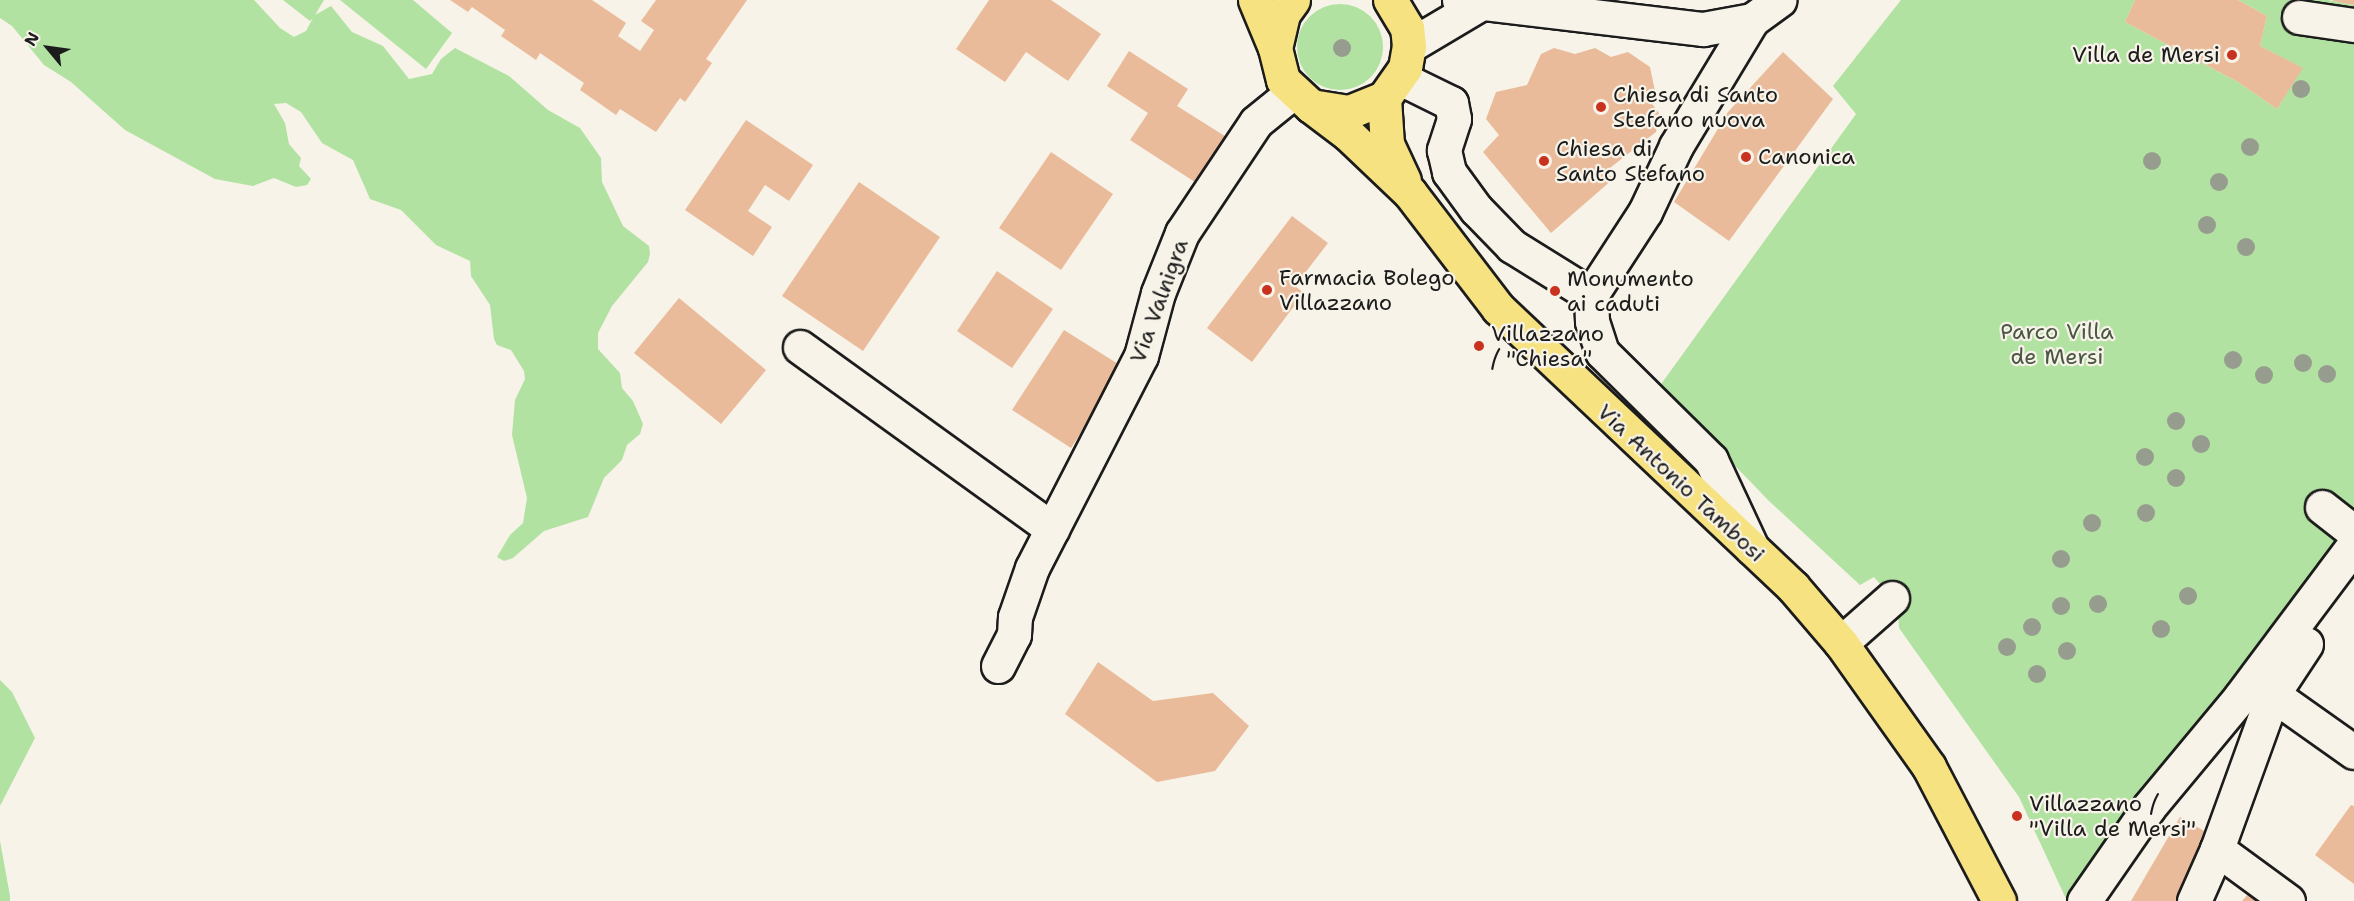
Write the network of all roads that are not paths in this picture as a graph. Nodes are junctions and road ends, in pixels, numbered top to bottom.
1 (1255, 0) edge
2 (1293, 0) edge
3 (1390, 0) edge
4 (1779, 0) edge
5 (1471, 1) edge
6 (2299, 17) dead end
7 (1752, 20) junction
8 (2354, 25) edge
9 (1409, 46) junction
10 (1275, 48) junction
11 (1392, 88) junction
12 (1302, 99) junction
13 (1410, 193) junction
14 (1591, 295) junction
15 (800, 347) dead end
16 (2322, 507) dead end
17 (1052, 529) junction
18 (2354, 532) edge
19 (2354, 545) edge
20 (1753, 550) junction
21 (2354, 577) edge
22 (1892, 598) dead end
23 (1841, 643) junction
24 (999, 666) dead end
25 (2263, 687) junction
26 (2354, 752) edge
27 (2217, 849) junction
28 (1999, 901) edge
29 (2084, 901) edge
30 (2194, 901) edge
31 (2288, 901) edge

1 - 10 main road
2 - 10 main road
3 - 9 main road
4 - 7 street
5 - 7 street
5 - 9 street
6 - 8 street
7 - 14 street
9 - 11 main road
10 - 12 main road
11 - 12 main road
11 - 13 main road
11 - 14 street
12 - 13 main road, Via Antonio Tambosi
12 - 17 street, Via Valnigra
13 - 20 main road, Via Antonio Tambosi
14 - 20 street
15 - 17 street
16 - 18 street
17 - 24 street, Via Valnigra
19 - 25 street
20 - 23 main road, Via Antonio Tambosi
21 - 25 street
22 - 23 street
23 - 28 main road, Via Antonio Tambosi
25 - 26 street
25 - 27 street
25 - 29 street
27 - 30 street
27 - 31 street

